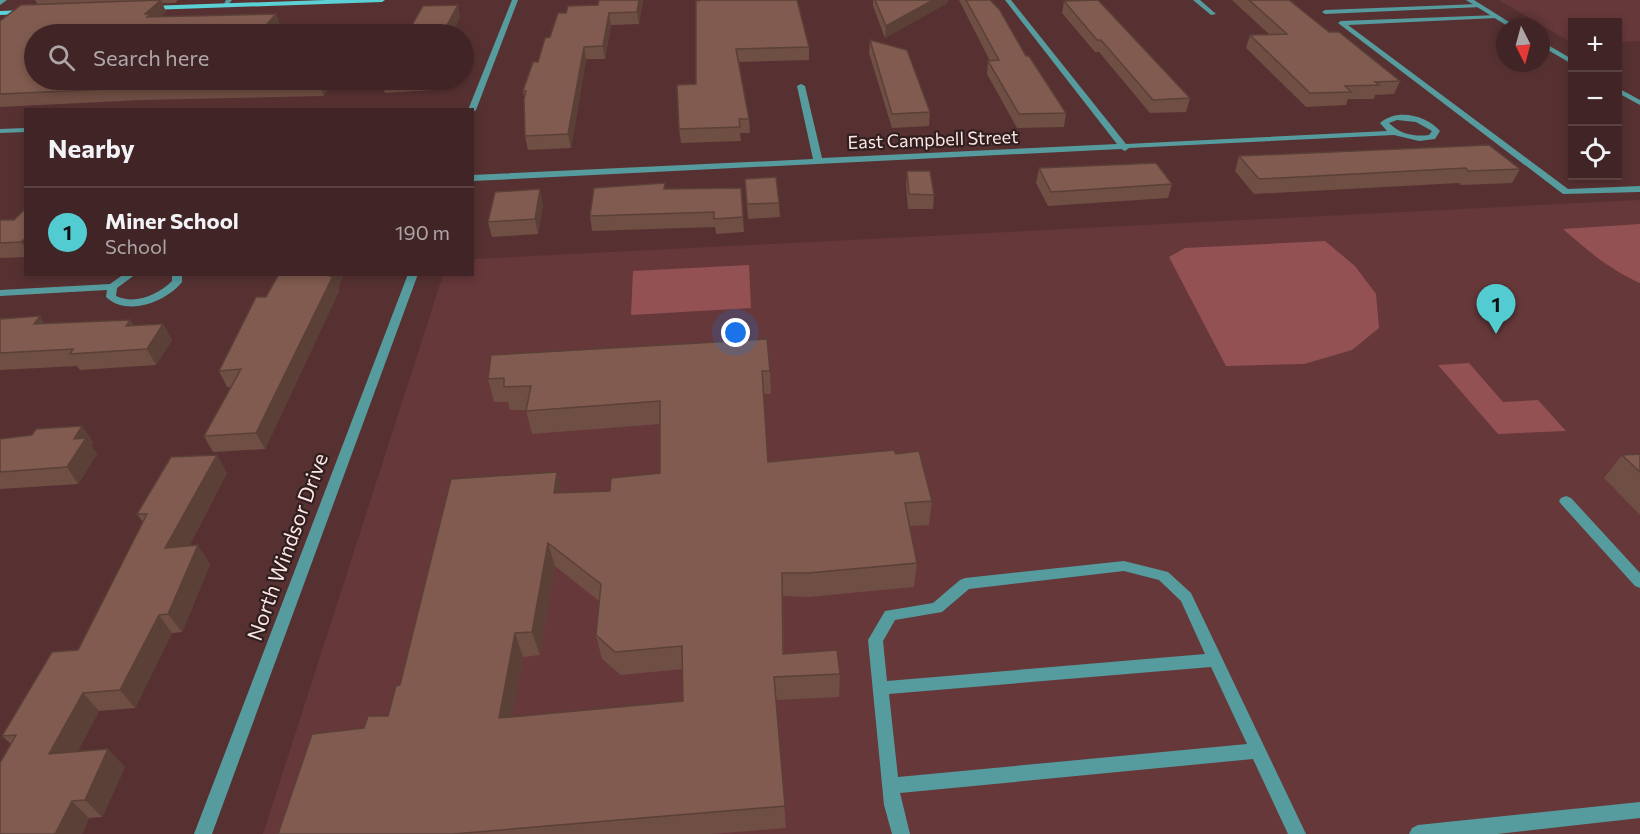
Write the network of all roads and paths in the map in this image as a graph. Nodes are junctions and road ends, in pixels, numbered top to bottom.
1 (4, 0) edge
2 (382, 0) edge
3 (515, 0) edge
4 (1008, 0) edge
5 (1196, 0) edge
6 (1469, 0) edge
7 (0, 3) edge
8 (227, 3) edge
9 (1479, 6) junction
10 (142, 8) edge
11 (36, 11) edge
12 (1325, 12) dead end
13 (0, 13) edge
14 (1213, 14) dead end
15 (1496, 16) junction
16 (1499, 18) edge
17 (1550, 49) edge
18 (1568, 60) edge
19 (801, 86) dead end
20 (1622, 93) edge
21 (1640, 103) edge
22 (473, 108) edge
23 (24, 130) edge
24 (0, 131) edge
25 (1394, 133) junction
26 (1125, 148) junction
27 (818, 161) junction
28 (474, 178) edge
29 (1640, 189) edge
30 (128, 276) edge
31 (177, 276) edge
32 (411, 276) edge
33 (112, 287) junction
34 (0, 293) edge
35 (1566, 501) dead end
36 (1640, 582) edge
37 (1215, 660) junction
38 (880, 688) junction
39 (1258, 751) junction
40 (891, 786) junction
41 (1640, 810) edge
42 (203, 834) edge
43 (901, 834) edge
44 (1297, 834) edge
45 (1418, 834) edge

1 - 7 street
2 - 8 main road
3 - 22 street
4 - 26 street
5 - 14 street
6 - 9 street
8 - 10 main road
9 - 12 street
9 - 15 street
11 - 13 main road
15 - 16 street
15 - 29 street
17 - 18 street
19 - 27 street
20 - 21 street
23 - 24 street
25 - 25 street, East Campbell Street
25 - 26 street, East Campbell Street
26 - 27 street, East Campbell Street
27 - 28 street, East Campbell Street
30 - 33 street
31 - 33 street
32 - 42 street, North Windsor Drive
33 - 34 street
35 - 36 street
37 - 38 street
37 - 38 street
37 - 39 street
38 - 40 street
39 - 40 street
39 - 44 street
40 - 43 street
41 - 45 street

